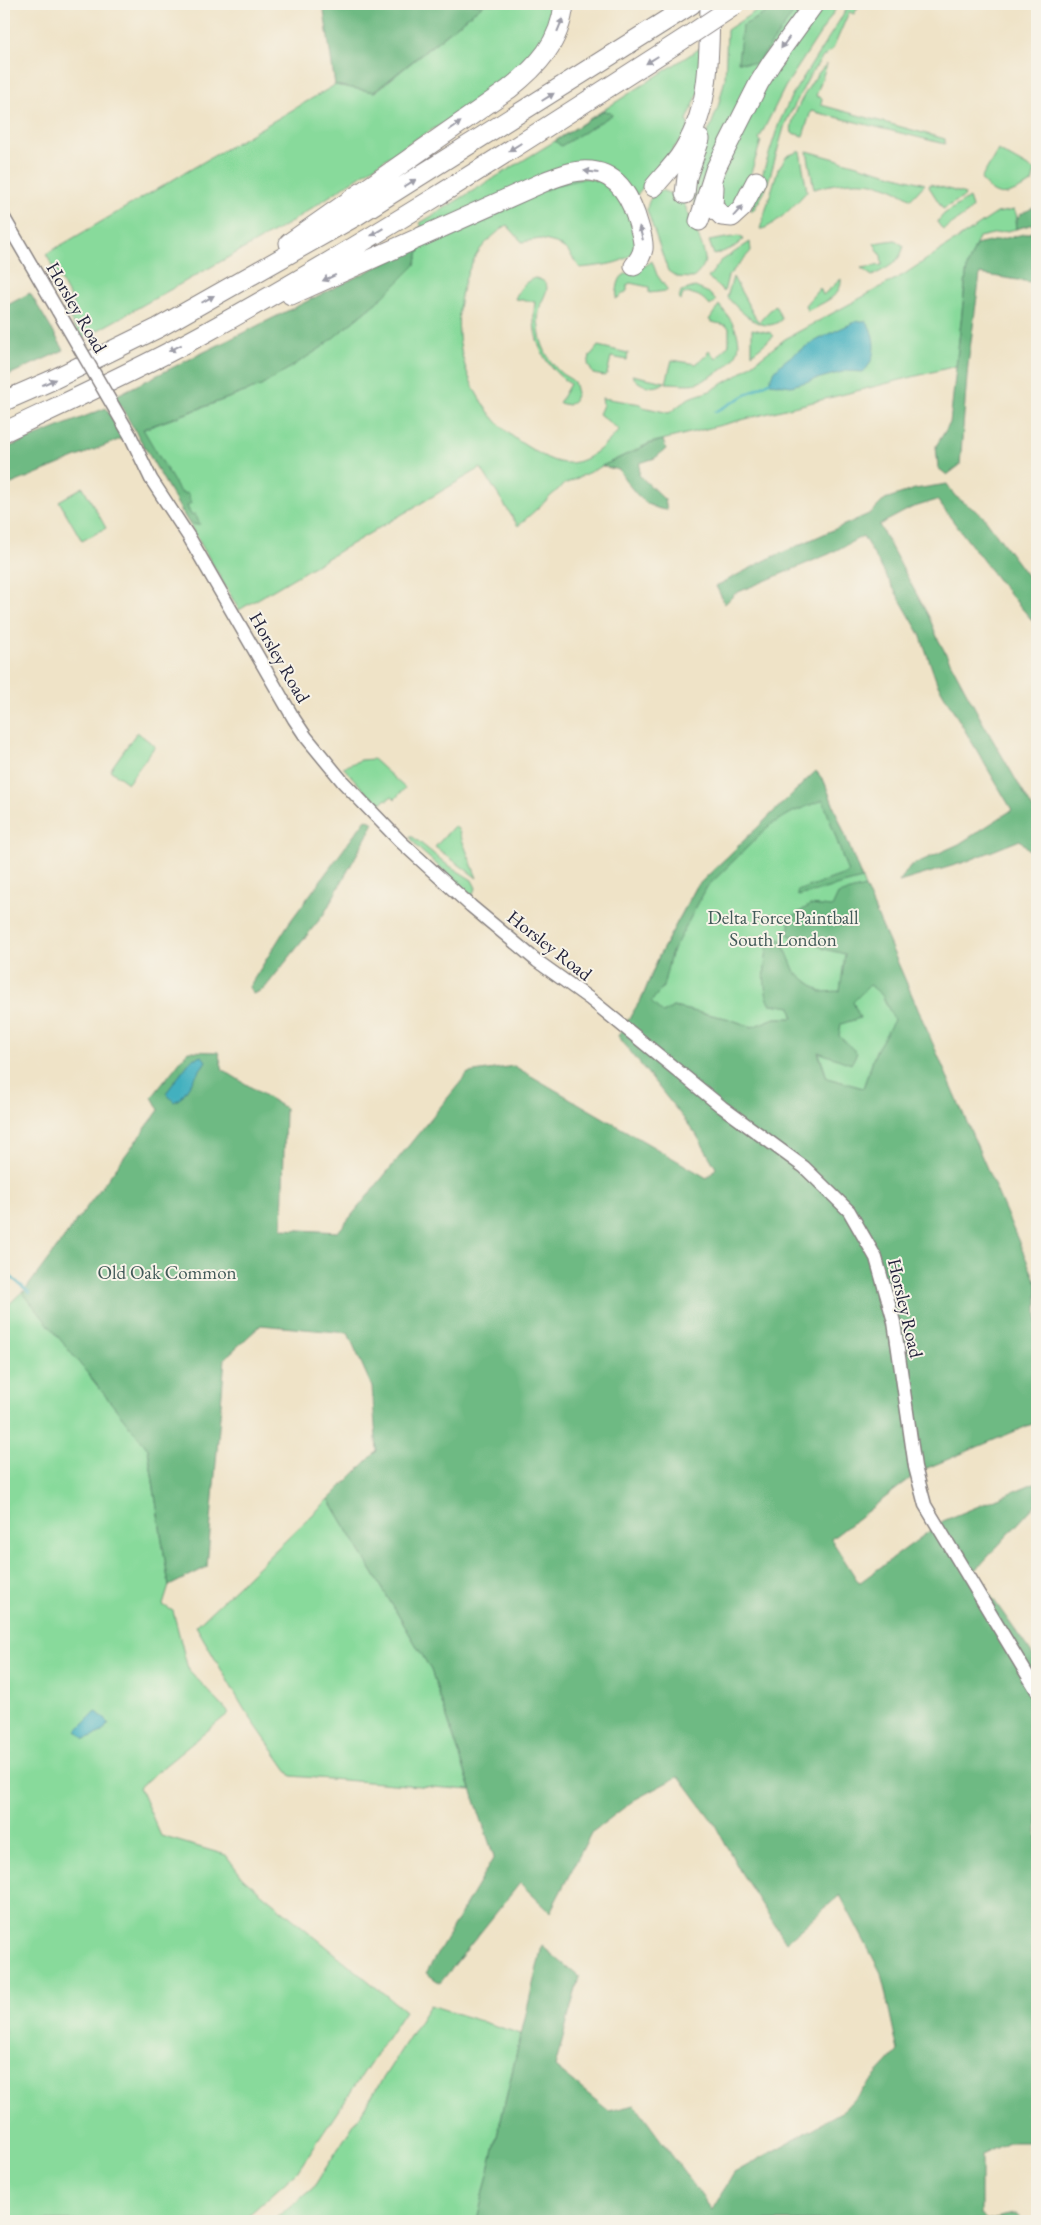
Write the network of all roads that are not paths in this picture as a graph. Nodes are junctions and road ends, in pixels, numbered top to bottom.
1 (564, 4) edge
2 (692, 4) edge
3 (710, 4) edge
4 (731, 4) edge
5 (814, 4) edge
6 (722, 157) junction
7 (756, 181) dead end
8 (654, 187) dead end
9 (685, 194) dead end
10 (4, 218) edge
11 (699, 221) dead end
12 (634, 266) dead end
13 (246, 278) junction
14 (203, 334) junction
15 (4, 401) edge
16 (4, 432) edge
17 (1037, 1691) edge

13 -> 1 highway
13 -> 2 highway
3 - 8 highway
4 - 9 highway
4 -> 14 highway, bridge
5 -> 6 highway
6 -> 7 highway
6 - 11 highway
10 - 17 street, Horsley Road, bridge
12 -> 14 highway
15 -> 13 highway
14 -> 16 highway

